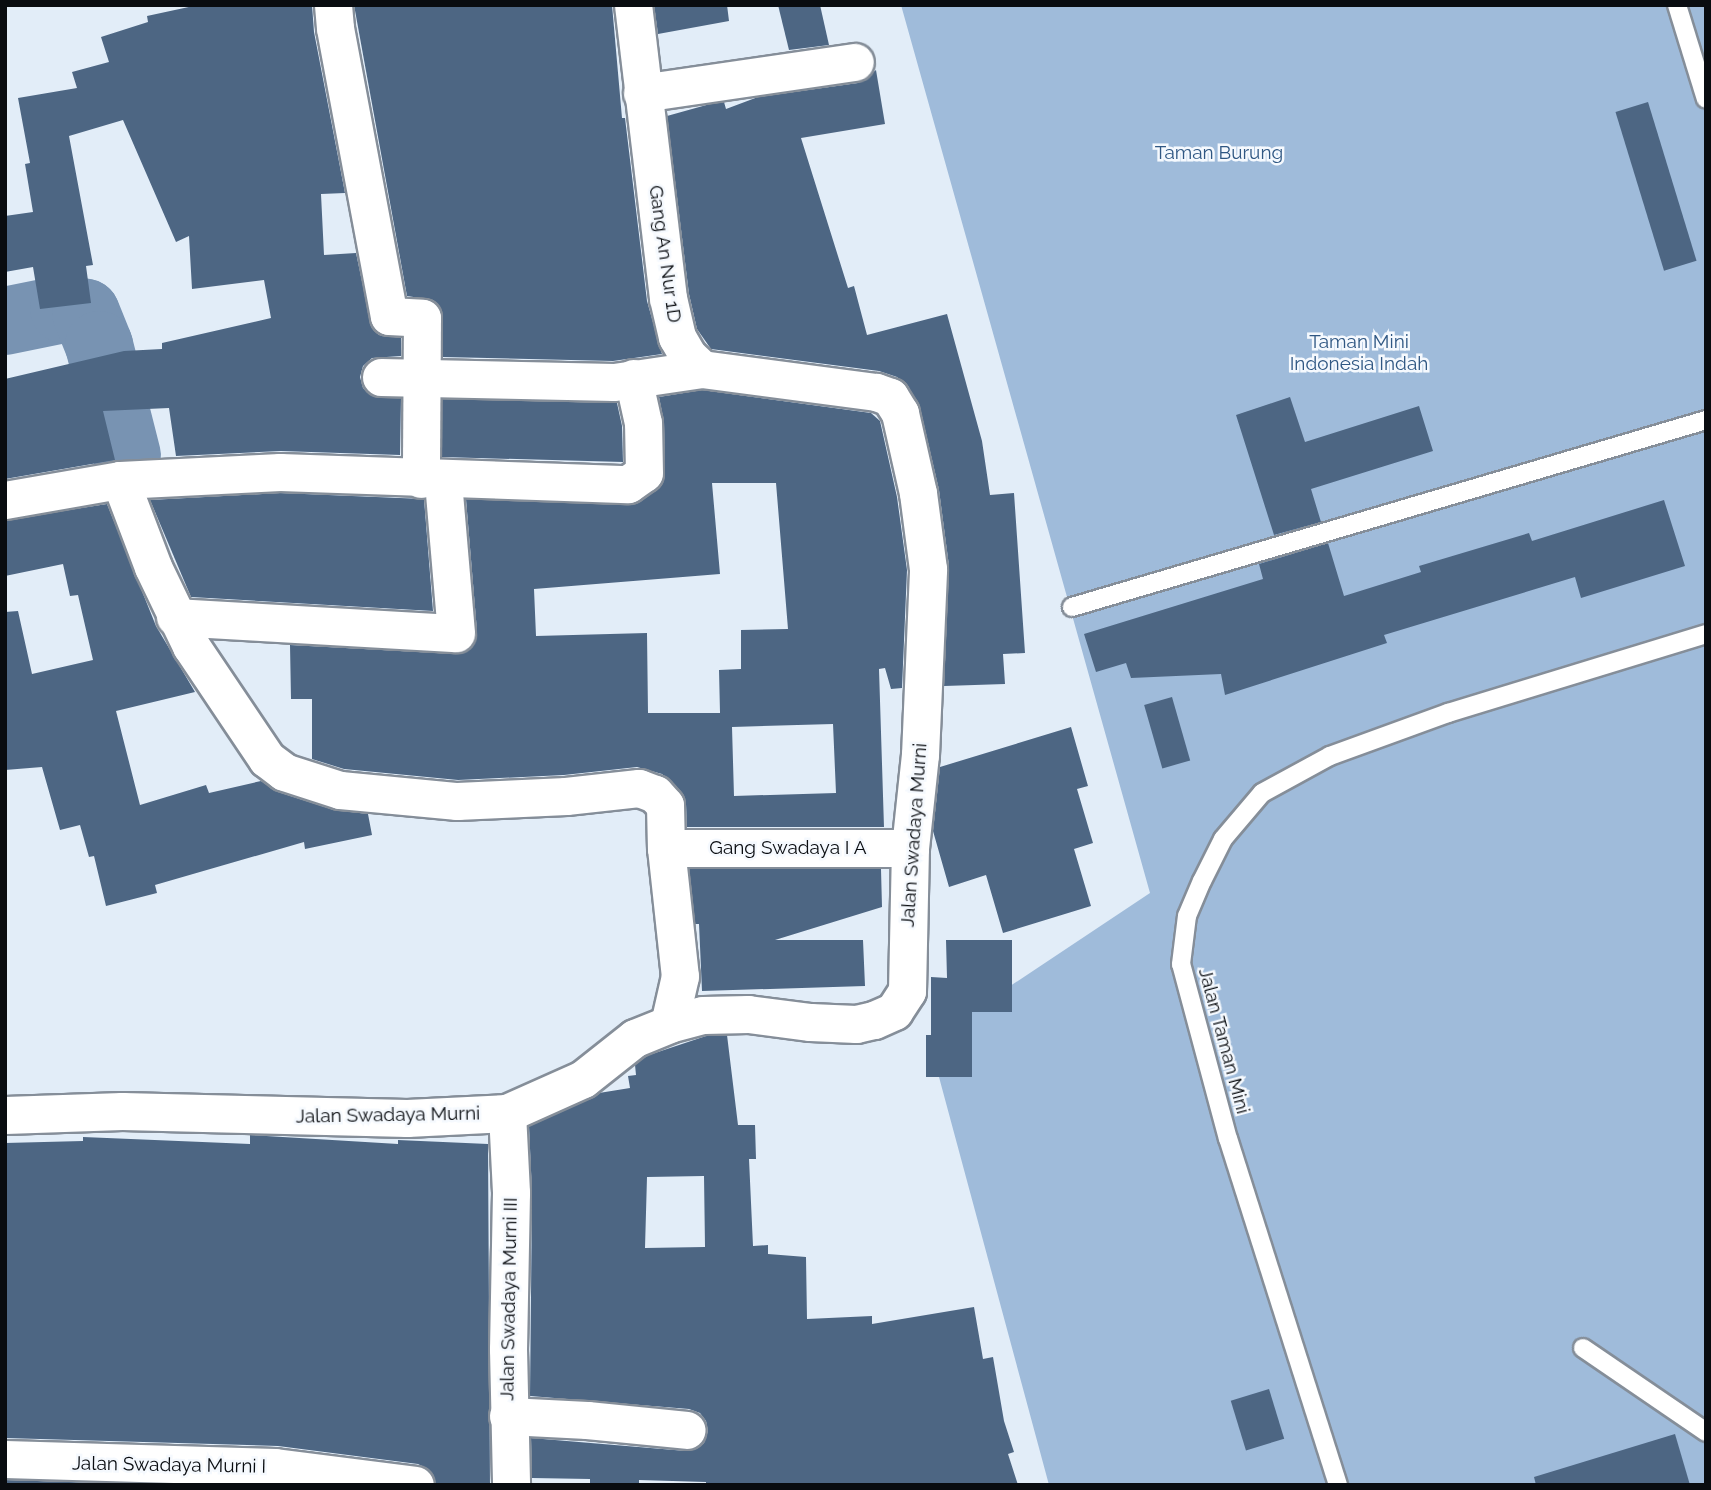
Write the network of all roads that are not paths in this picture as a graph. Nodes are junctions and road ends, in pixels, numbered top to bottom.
1 (633, 5) edge
2 (1677, 5) edge
3 (334, 17) edge
4 (855, 62) dead end
5 (642, 93) junction
6 (1706, 99) edge
7 (702, 369) junction
8 (382, 377) dead end
9 (424, 379) junction
10 (633, 379) junction
11 (1706, 420) edge
12 (134, 479) junction
13 (432, 479) junction
14 (5, 500) edge
15 (1072, 607) dead end
16 (175, 617) junction
17 (1706, 634) edge
18 (666, 848) junction
19 (910, 848) junction
20 (669, 1024) junction
21 (507, 1113) junction
22 (5, 1115) edge
23 (1583, 1348) dead end
24 (508, 1416) junction
25 (687, 1430) dead end
26 (1706, 1432) edge
27 (5, 1459) edge
28 (415, 1485) edge
29 (511, 1485) edge
30 (1338, 1485) edge

1 - 5 street, Gang An Nur 1D
2 - 6 lane
3 - 9 street
4 - 5 street
5 - 7 street, Gang An Nur 1D
7 - 10 street
7 - 19 street, Jalan Swadaya Murni
8 - 9 street
9 - 10 street
9 - 13 street
10 - 13 street
11 - 15 lane
12 - 13 street
12 - 14 street
12 - 16 street
13 - 16 street
16 - 18 street
17 - 30 lane, Jalan Taman Mini
18 - 19 street, Gang Swadaya I A
18 - 20 street
19 - 20 street, Jalan Swadaya Murni
20 - 21 street, Jalan Swadaya Murni
21 - 22 street, Jalan Swadaya Murni
21 - 24 street, Jalan Swadaya Murni III
23 - 26 lane
24 - 25 street
24 - 29 street, Jalan Swadaya Murni III
27 - 28 street, Jalan Swadaya Murni I

